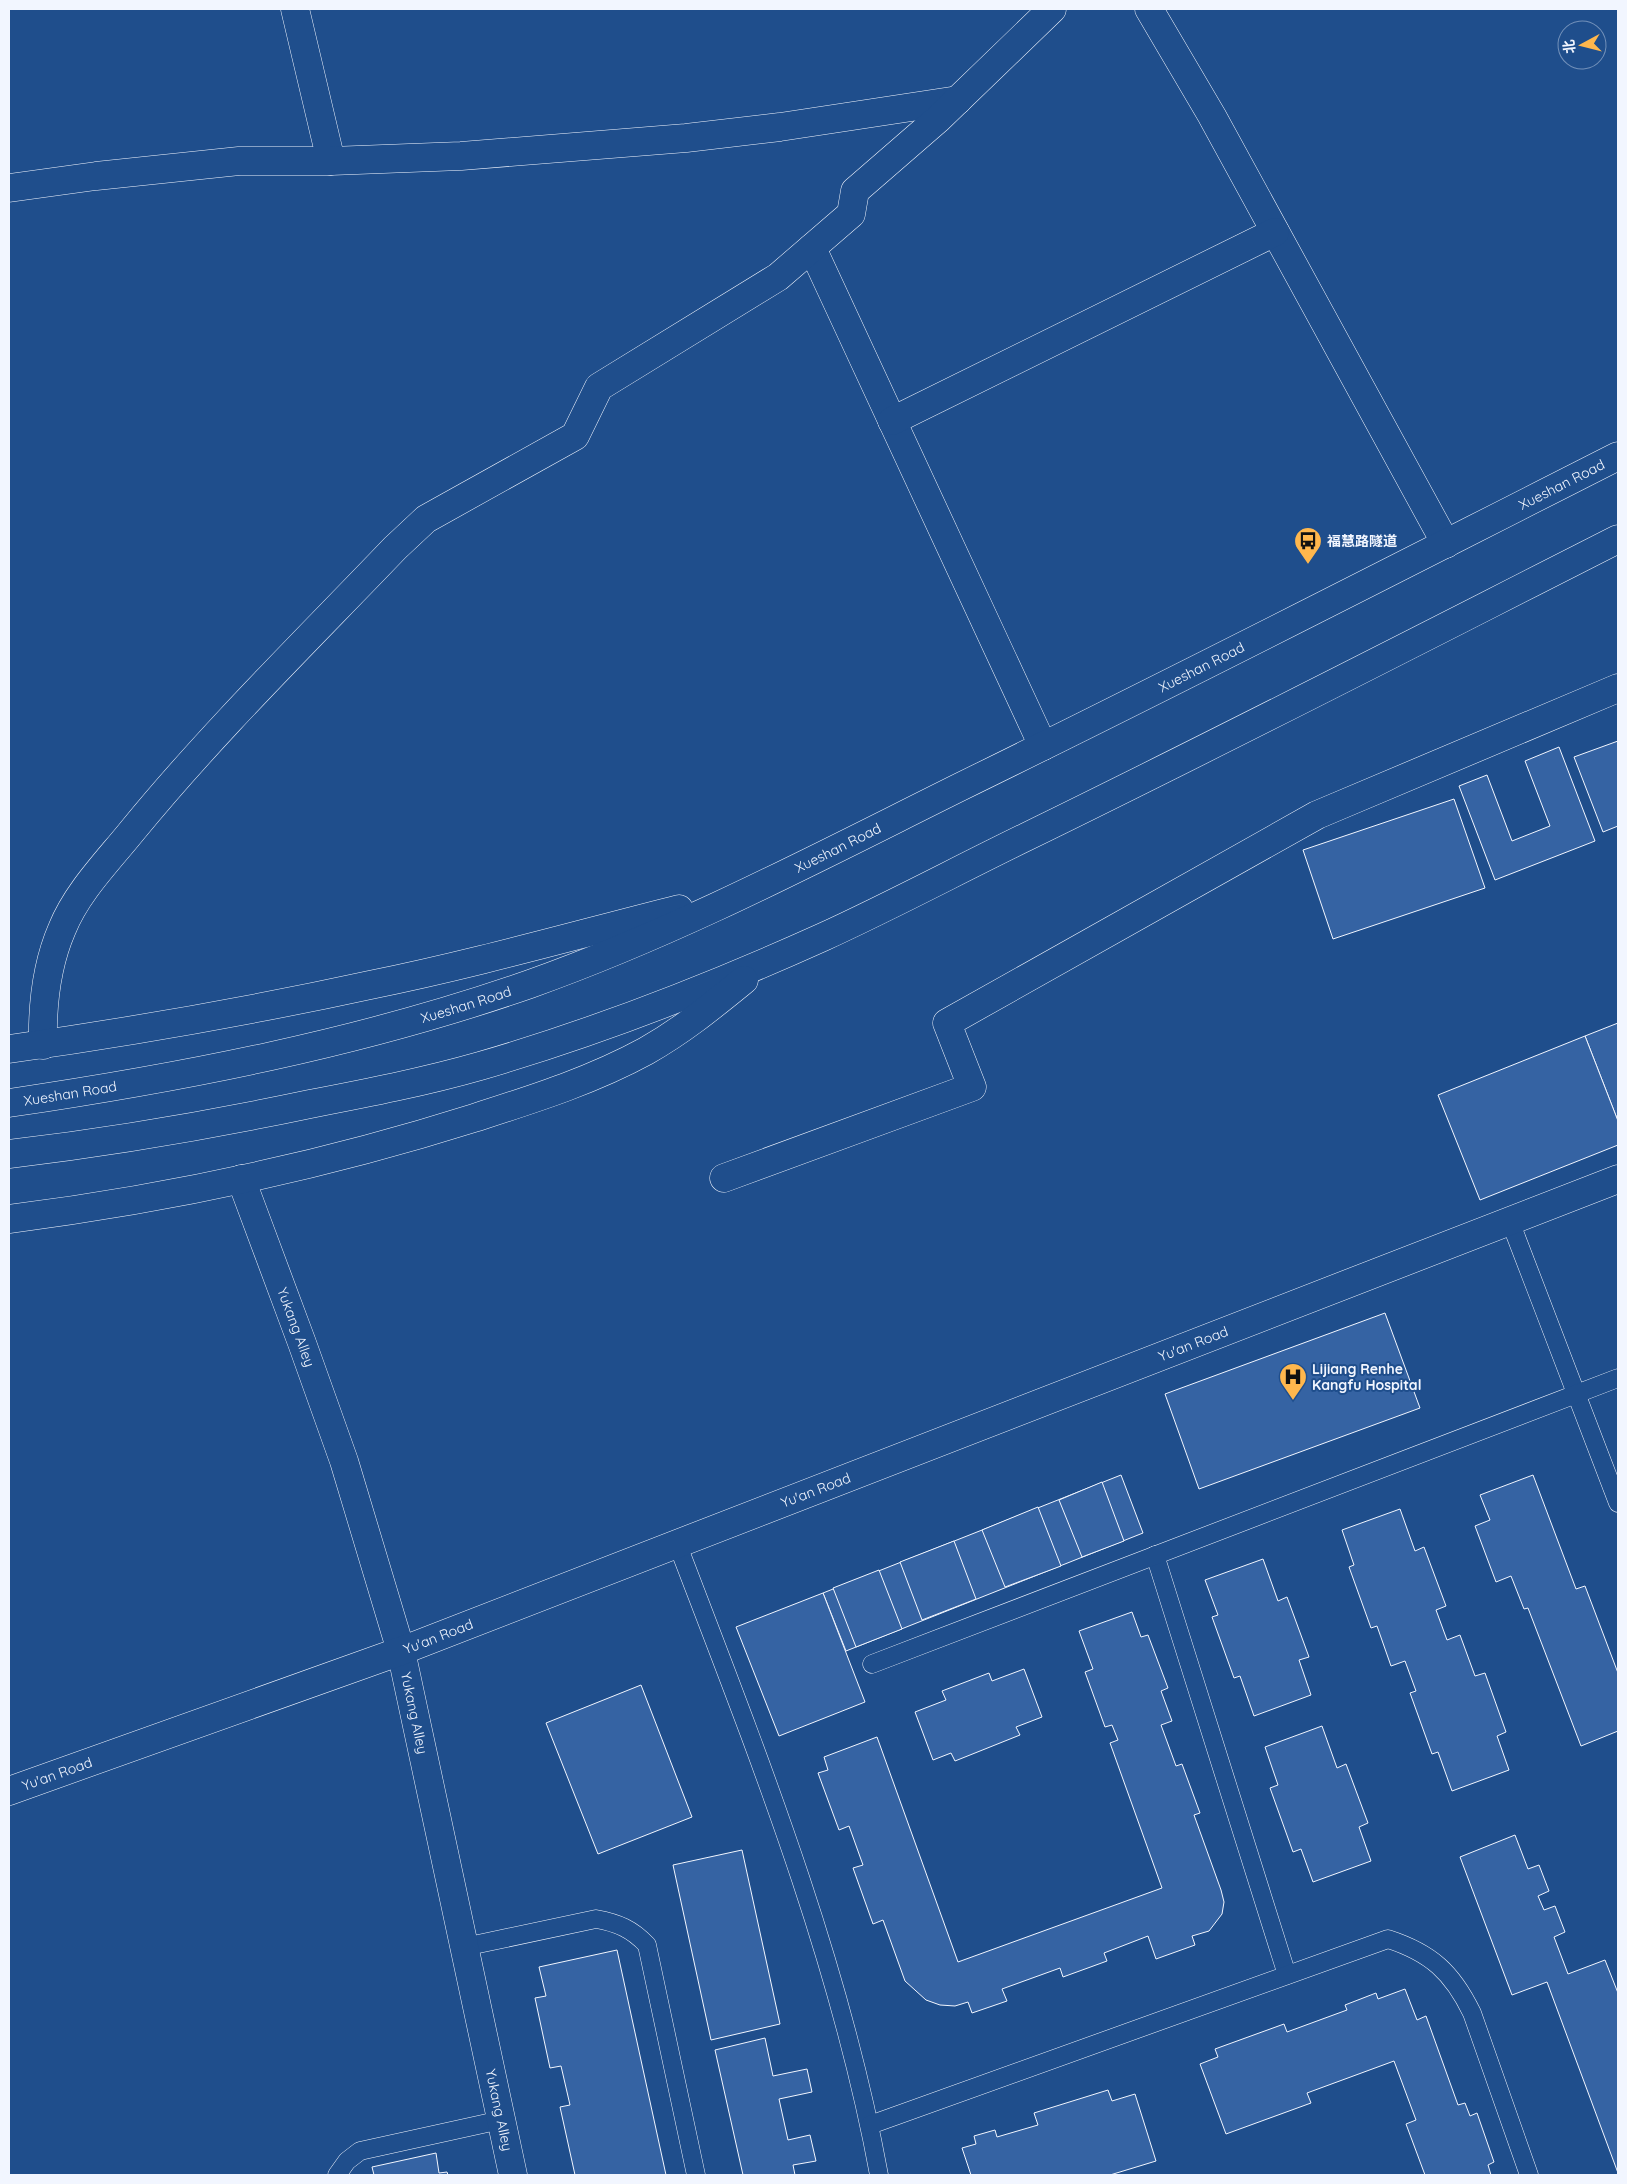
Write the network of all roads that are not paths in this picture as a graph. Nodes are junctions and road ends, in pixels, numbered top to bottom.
1 (295, 9) edge
2 (1052, 9) edge
3 (1149, 9) edge
4 (958, 100) junction
5 (332, 161) junction
6 (9, 188) edge
7 (1275, 232) junction
8 (812, 248) junction
9 (892, 421) junction
10 (1618, 456) edge
11 (1618, 539) edge
12 (1446, 544) junction
13 (1618, 688) edge
14 (1043, 746) junction
15 (748, 892) junction
16 (768, 960) junction
17 (43, 1045) junction
18 (9, 1050) edge
19 (9, 1102) edge
20 (9, 1154) edge
21 (724, 1178) dead end
22 (1618, 1179) edge
23 (241, 1180) junction
24 (9, 1219) edge
25 (1510, 1221) junction
26 (1618, 1378) edge
27 (1576, 1394) junction
28 (1618, 1503) edge
29 (677, 1544) junction
30 (1154, 1556) junction
31 (400, 1651) junction
32 (872, 1664) dead end
33 (9, 1791) edge
34 (464, 1947) junction
35 (1287, 1975) junction
36 (501, 2120) junction
37 (870, 2125) junction
38 (337, 2175) edge
39 (513, 2175) edge
40 (696, 2175) edge
41 (879, 2175) edge
42 (1529, 2175) edge

1 - 5 street
2 - 4 street
3 - 7 street
4 - 5 street
4 - 8 street
5 - 6 street
7 - 9 street
7 - 12 street
8 - 9 street
8 - 17 street
9 - 14 street
10 - 12 street, Xueshan Road
11 - 16 street
12 - 14 street, Xueshan Road
13 - 21 street
14 - 15 street, Xueshan Road
15 - 17 street
15 - 19 street, Xueshan Road
16 - 20 street
16 - 23 street
17 - 18 street
22 - 25 street, Yu'an Road
23 - 24 street
23 - 31 street, Yukang Alley
25 - 27 lane
25 - 29 street, Yu'an Road
26 - 27 lane
27 - 28 lane
27 - 30 lane
29 - 31 street, Yu'an Road
29 - 37 lane
30 - 32 lane
30 - 35 lane
31 - 33 street, Yu'an Road
31 - 34 street, Yukang Alley
34 - 36 street, Yukang Alley
34 - 40 lane
35 - 37 lane
35 - 42 lane
36 - 38 lane
36 - 39 street, Yukang Alley
37 - 41 lane

